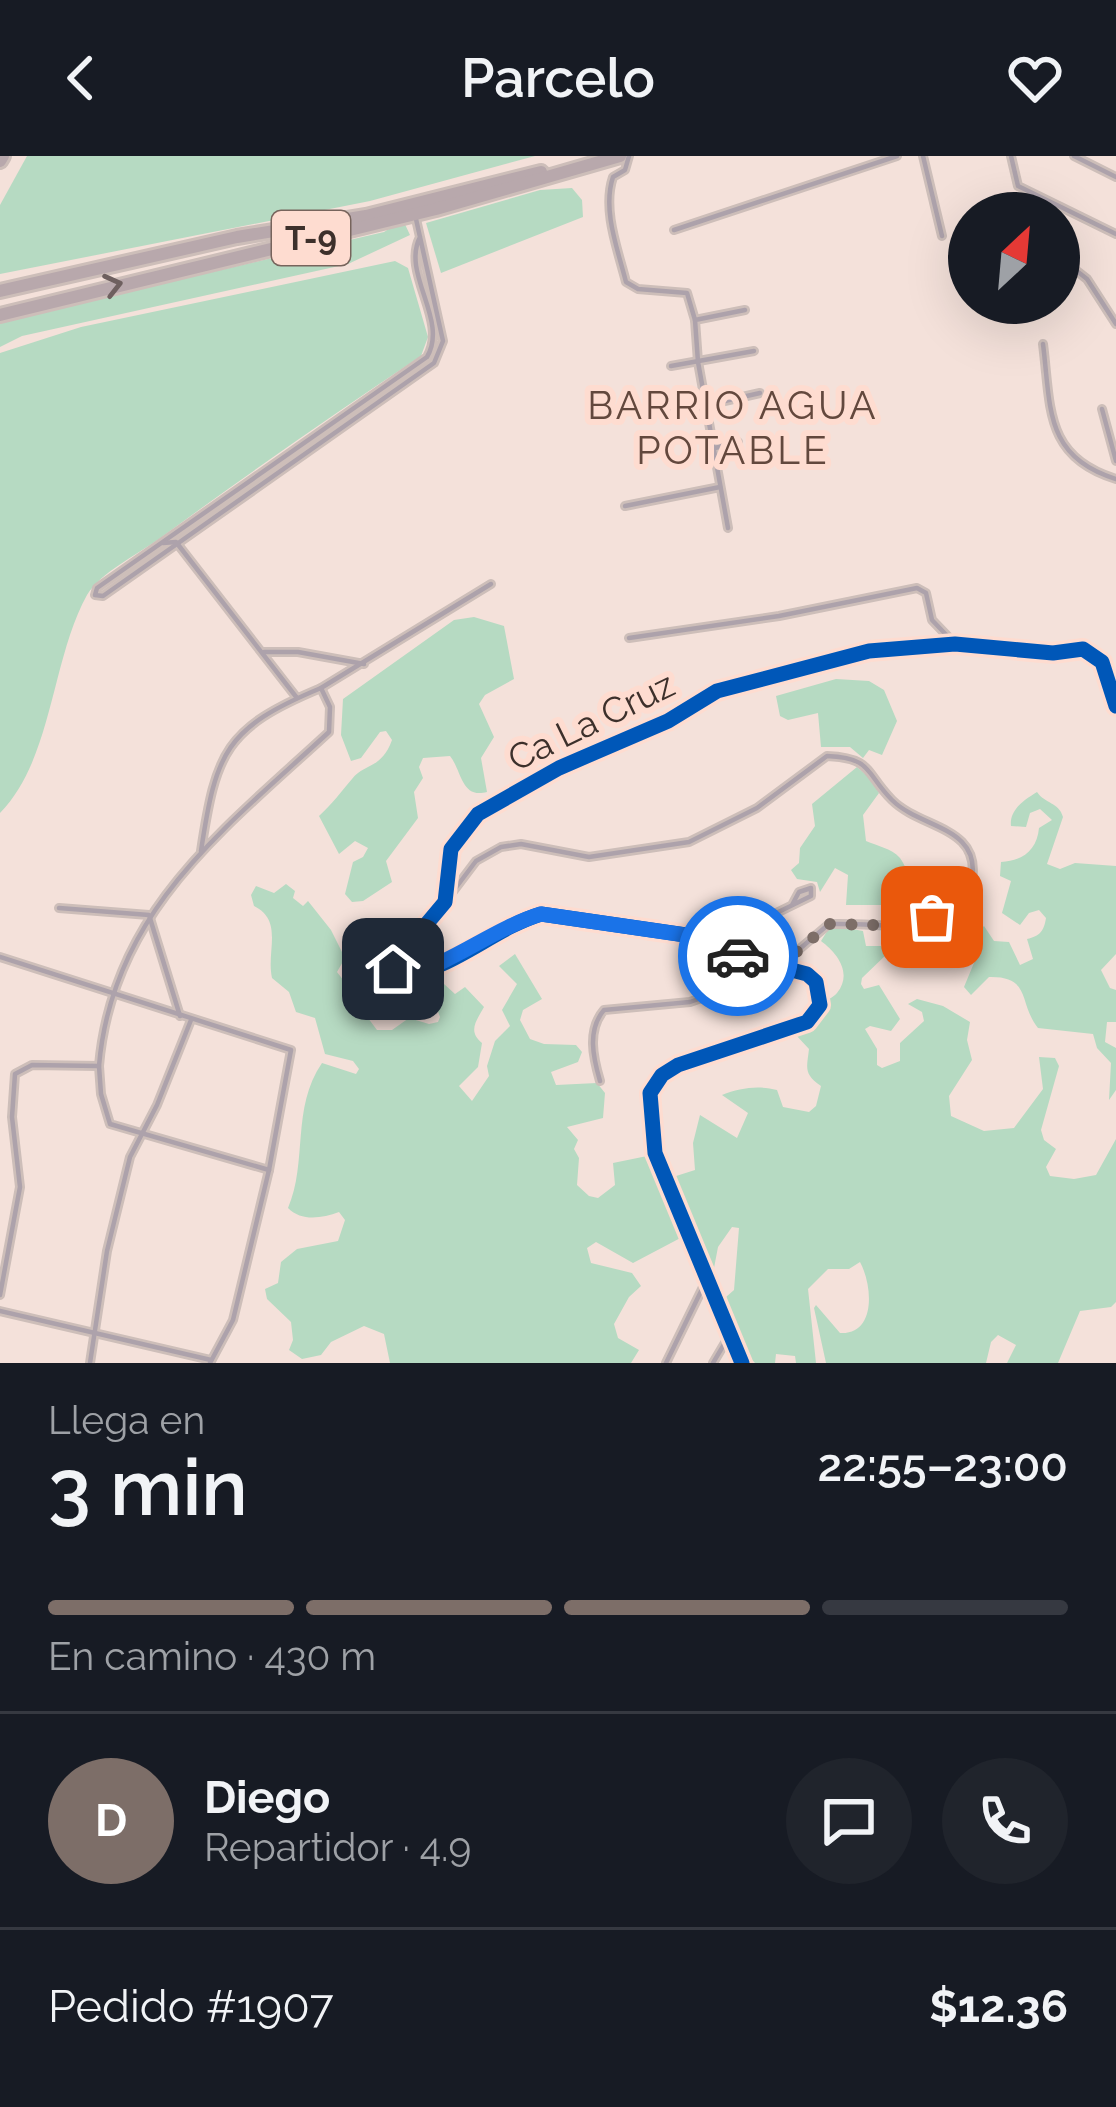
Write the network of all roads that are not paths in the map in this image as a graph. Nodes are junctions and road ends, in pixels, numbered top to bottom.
1 (594, 156) edge
2 (620, 156) edge
3 (629, 156) edge
4 (897, 156) edge
5 (923, 156) edge
6 (1011, 156) edge
7 (1073, 156) edge
8 (1116, 177) edge
9 (415, 214) junction
10 (674, 230) dead end
11 (1116, 234) edge
12 (942, 236) dead end
13 (420, 237) junction
14 (1080, 273) edge
15 (0, 291) edge
16 (745, 310) dead end
17 (0, 315) edge
18 (695, 320) junction
19 (1116, 324) edge
20 (1042, 344) dead end
21 (754, 351) dead end
22 (698, 362) junction
23 (671, 366) dead end
24 (760, 393) dead end
25 (705, 405) junction
26 (1102, 409) dead end
27 (667, 414) dead end
28 (738, 442) dead end
29 (715, 448) junction
30 (1116, 461) edge
31 (1116, 478) edge
32 (720, 487) junction
33 (625, 506) dead end
34 (728, 528) dead end
35 (176, 542) junction
36 (162, 543) junction
37 (491, 584) dead end
38 (629, 638) dead end
39 (955, 644) junction
40 (261, 652) junction
41 (364, 664) junction
42 (321, 688) junction
43 (297, 698) junction
44 (1116, 706) edge
45 (200, 851) junction
46 (445, 902) junction
47 (792, 905) dead end
48 (59, 908) dead end
49 (149, 915) junction
50 (711, 945) junction
51 (0, 957) edge
52 (785, 966) junction
53 (111, 994) junction
54 (180, 1016) junction
55 (191, 1020) junction
56 (99, 1066) junction
57 (600, 1081) dead end
58 (141, 1136) junction
59 (269, 1170) junction
60 (707, 1280) junction
61 (0, 1295) edge
62 (0, 1311) edge
63 (92, 1331) junction
64 (729, 1336) junction
65 (211, 1361) edge
66 (90, 1363) edge
67 (666, 1363) edge
68 (713, 1363) edge
69 (742, 1363) edge

1 - 15 highway, T-9
2 - 9 highway, T-9
3 - 18 street
4 - 10 street
5 - 12 street
6 - 11 street
7 - 8 street
9 - 13 street
17 -> 9 highway, T-9
13 - 35 street
13 - 36 street
14 - 19 street
16 - 18 street
18 - 22 street
20 - 31 street
21 - 22 street
22 - 23 street
22 - 25 street
24 - 25 street
25 - 27 street
25 - 29 street
26 - 30 street
28 - 29 street
29 - 32 street
32 - 33 street
32 - 34 street
35 - 36 street
35 - 36 street
35 - 40 street
37 - 41 street
38 - 39 street
39 - 44 street, Ca La Cruz
39 - 46 street, Ca La Cruz
40 - 41 street
40 - 43 street
41 - 42 street
42 - 43 street
42 - 45 street
43 - 45 street
45 - 49 street
46 - 50 street
46 - 52 street
47 - 50 street
48 - 49 street
49 - 53 street
49 - 54 street
50 - 52 street
51 - 53 street
52 - 57 street
52 - 60 street
53 - 54 street
53 - 56 street
54 - 55 street
55 - 58 street
55 - 59 street
56 - 58 street
56 - 61 street
58 - 59 street
58 - 63 street
59 - 65 street
60 - 64 street
60 - 67 street
62 - 63 street
63 - 65 street
63 - 66 street
64 - 68 street
64 - 69 street

